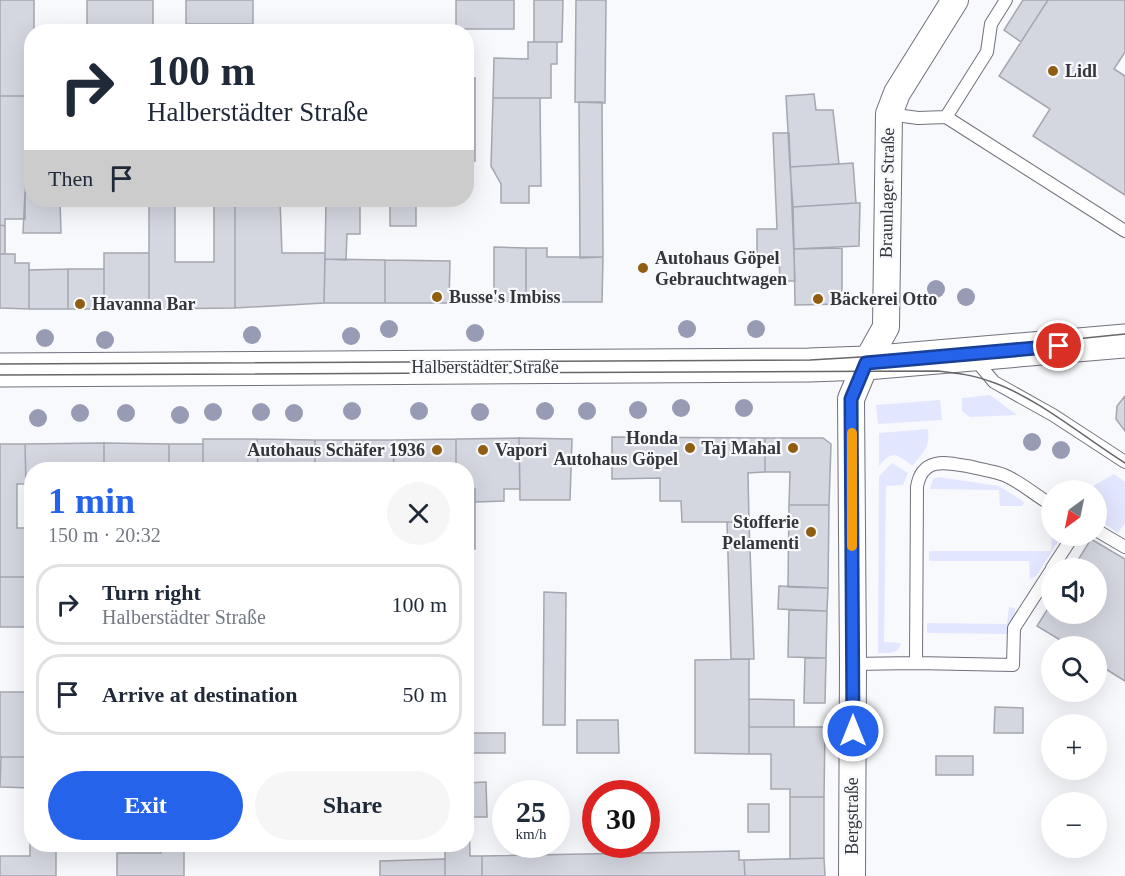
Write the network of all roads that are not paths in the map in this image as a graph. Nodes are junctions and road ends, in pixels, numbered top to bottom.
1 (955, 0) edge
2 (1006, 0) edge
3 (890, 114) junction
4 (946, 117) junction
5 (1125, 231) edge
6 (1125, 341) edge
7 (970, 354) junction
8 (866, 363) junction
9 (0, 370) edge
10 (1125, 462) edge
11 (1041, 498) edge
12 (1107, 536) edge
13 (1125, 547) edge
14 (1041, 586) edge
15 (916, 663) junction
16 (853, 664) junction
17 (852, 876) edge

1 - 3 street, Braunlager Straße
2 - 4 lane
3 - 4 lane
3 - 8 street, Braunlager Straße
4 - 5 lane
6 - 7 street, Halberstädter Straße
7 - 8 street, Halberstädter Straße
7 - 10 lane
8 - 9 street, Halberstädter Straße
8 - 16 street, Bergstraße
11 - 15 lane
12 - 13 lane
14 - 15 lane
15 - 16 lane
16 - 17 street, Bergstraße

